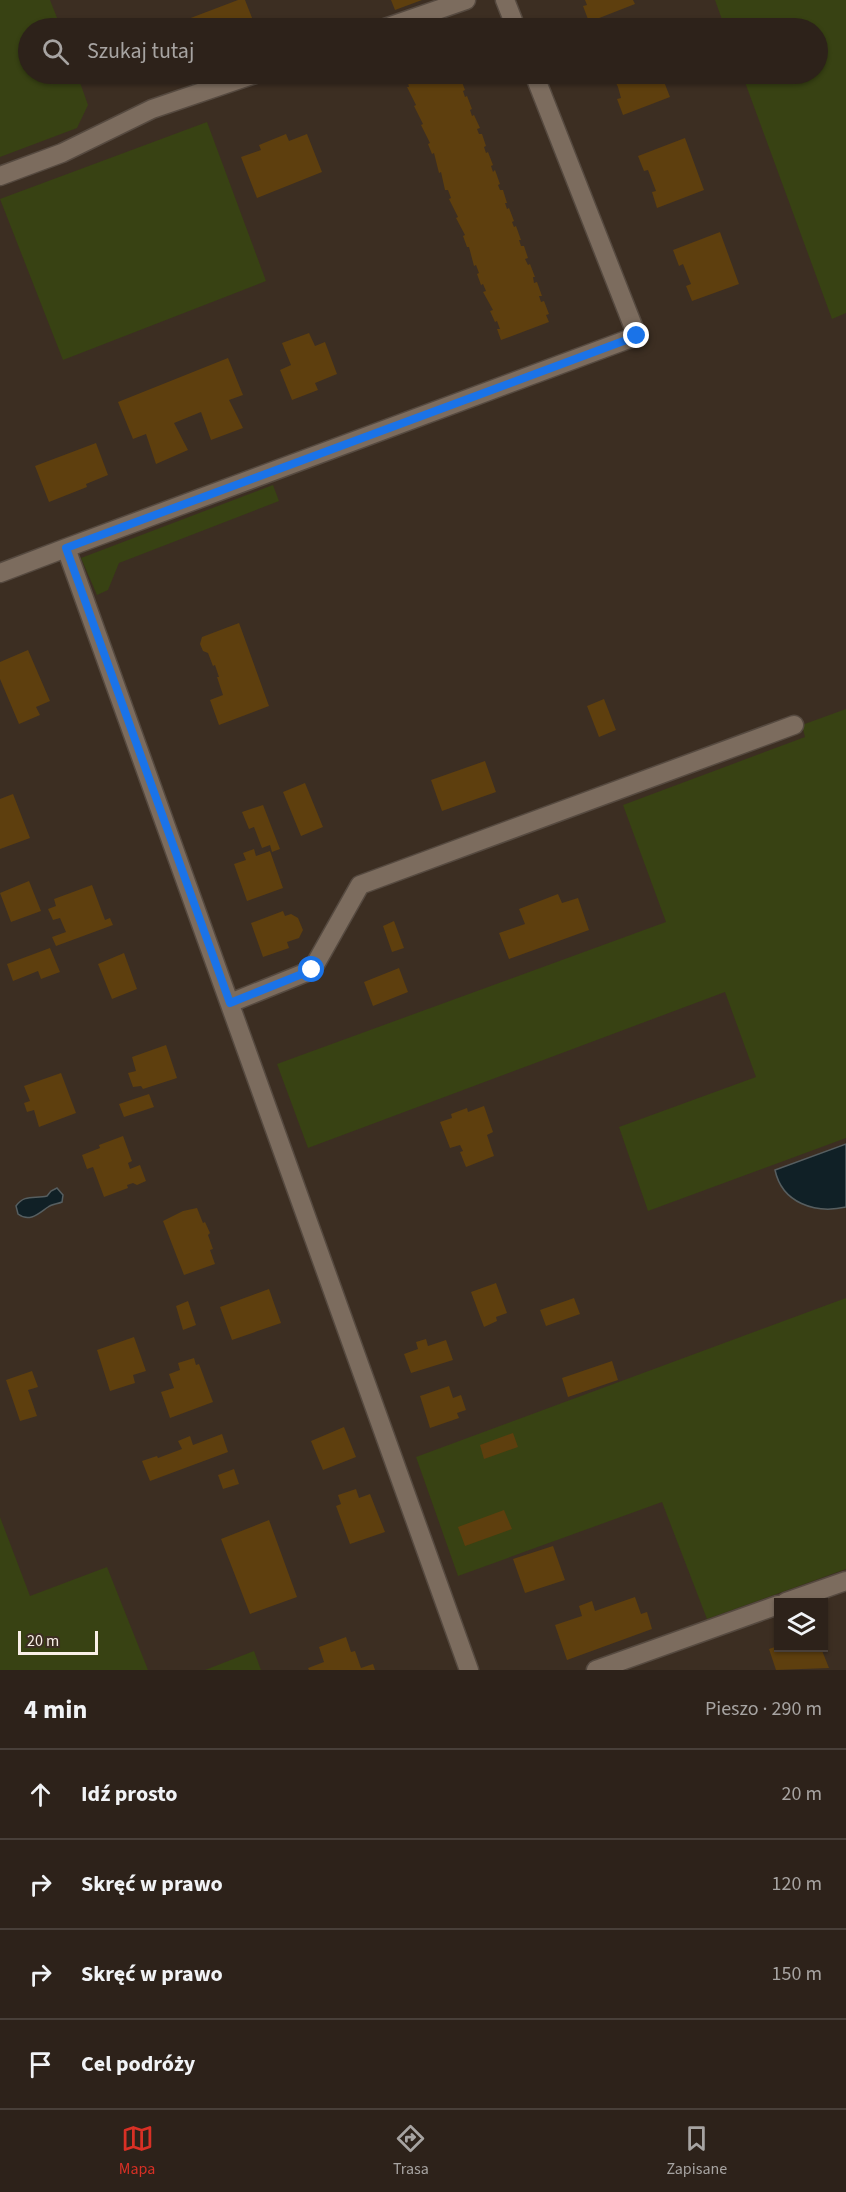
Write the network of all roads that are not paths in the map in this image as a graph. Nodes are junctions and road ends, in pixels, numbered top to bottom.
1 (466, 0) edge
2 (505, 0) edge
3 (413, 18) edge
4 (512, 18) edge
5 (226, 84) edge
6 (538, 84) edge
7 (0, 176) edge
8 (66, 548) junction
9 (0, 573) edge
10 (794, 725) dead end
11 (230, 1003) junction
12 (846, 1581) edge
13 (797, 1598) edge
14 (774, 1606) edge
15 (469, 1670) edge
16 (596, 1670) edge

1 - 3 street
2 - 4 street
5 - 7 street
6 - 8 street
8 - 9 street
8 - 11 street
10 - 11 street
11 - 15 street
12 - 13 street
14 - 16 street

